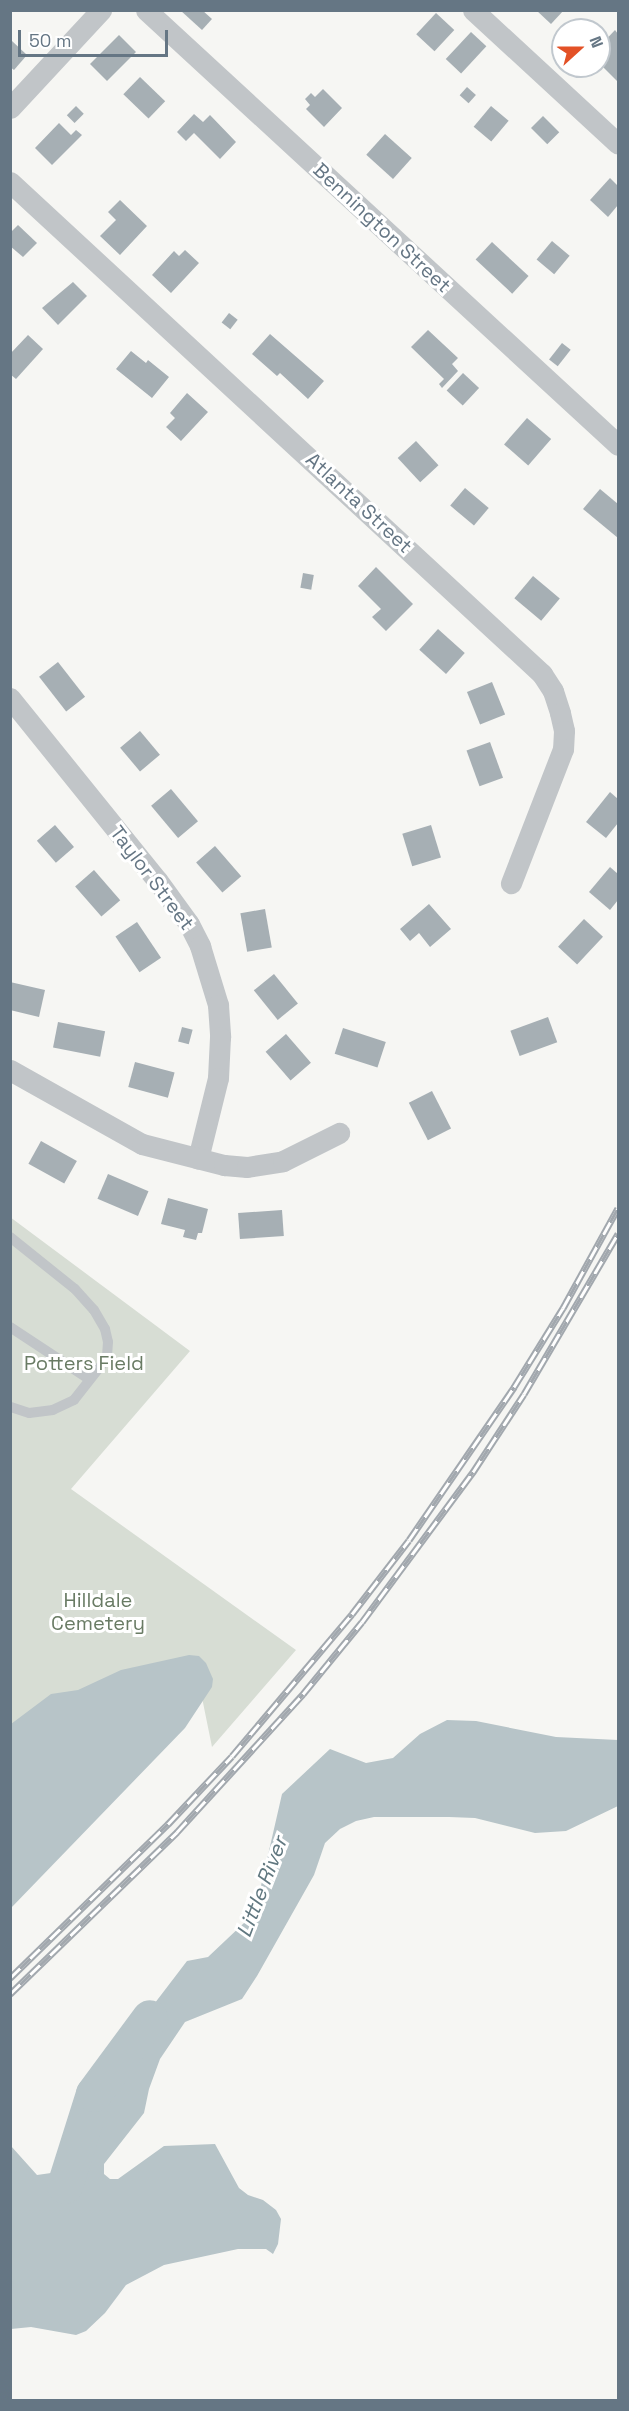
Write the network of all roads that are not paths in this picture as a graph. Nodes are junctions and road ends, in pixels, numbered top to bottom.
1 (101, 10) edge
2 (146, 10) edge
3 (473, 10) edge
4 (10, 108) edge
5 (618, 144) edge
6 (10, 182) edge
7 (618, 445) edge
8 (10, 698) edge
9 (511, 882) dead end
10 (10, 1070) edge
11 (339, 1133) dead end
12 (198, 1159) junction
13 (10, 1236) edge
14 (10, 1327) edge
15 (89, 1379) junction
16 (10, 1407) edge

1 - 4 street
2 - 7 street, Bennington Street
3 - 5 street
6 - 9 street, Atlanta Street
8 - 12 street, Taylor Street
10 - 12 street
11 - 12 street
13 - 15 lane
14 - 15 lane
15 - 16 lane

